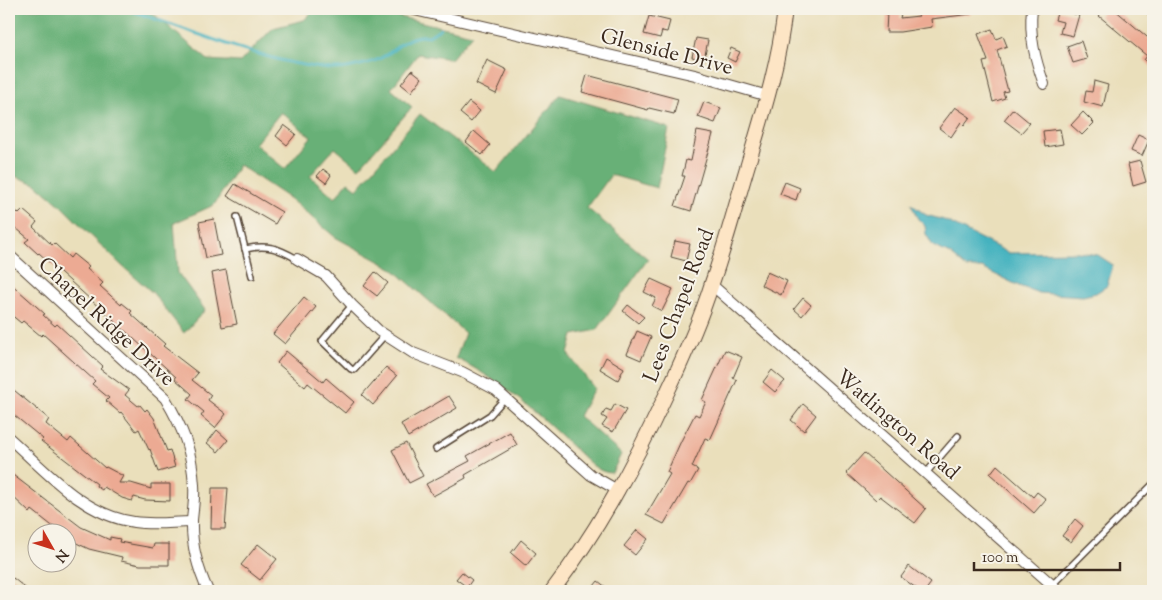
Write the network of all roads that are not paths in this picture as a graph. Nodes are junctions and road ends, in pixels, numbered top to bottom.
1 (410, 9) edge
2 (785, 9) edge
3 (1032, 9) edge
4 (1044, 84) dead end
5 (768, 96) junction
6 (237, 217) dead end
7 (245, 249) junction
8 (9, 255) edge
9 (297, 259) joint
10 (252, 276) dead end
11 (712, 285) junction
12 (352, 305) junction
13 (385, 335) junction
14 (506, 398) junction
15 (958, 436) dead end
16 (9, 438) edge
17 (436, 449) dead end
18 (925, 474) junction
19 (1153, 484) edge
20 (619, 491) junction
21 (192, 522) junction
22 (1056, 588) edge
23 (208, 591) edge
24 (552, 591) edge

1 - 5 street, Glenside Drive
2 - 5 main road, Lees Chapel Road
3 - 4 street
5 - 11 main road, Lees Chapel Road
6 - 7 lane
7 - 9 lane
7 - 10 lane
8 - 21 street, Chapel Ridge Drive
9 - 12 street
11 - 18 street, Watlington Road
11 - 20 main road, Lees Chapel Road
12 - 13 street
12 - 13 lane
13 - 14 street
14 - 17 lane
14 - 20 street
15 - 18 lane
16 - 21 street
18 - 22 street, Watlington Road
19 - 22 lane
20 - 24 main road, Lees Chapel Road
21 - 23 street, Chapel Ridge Drive

